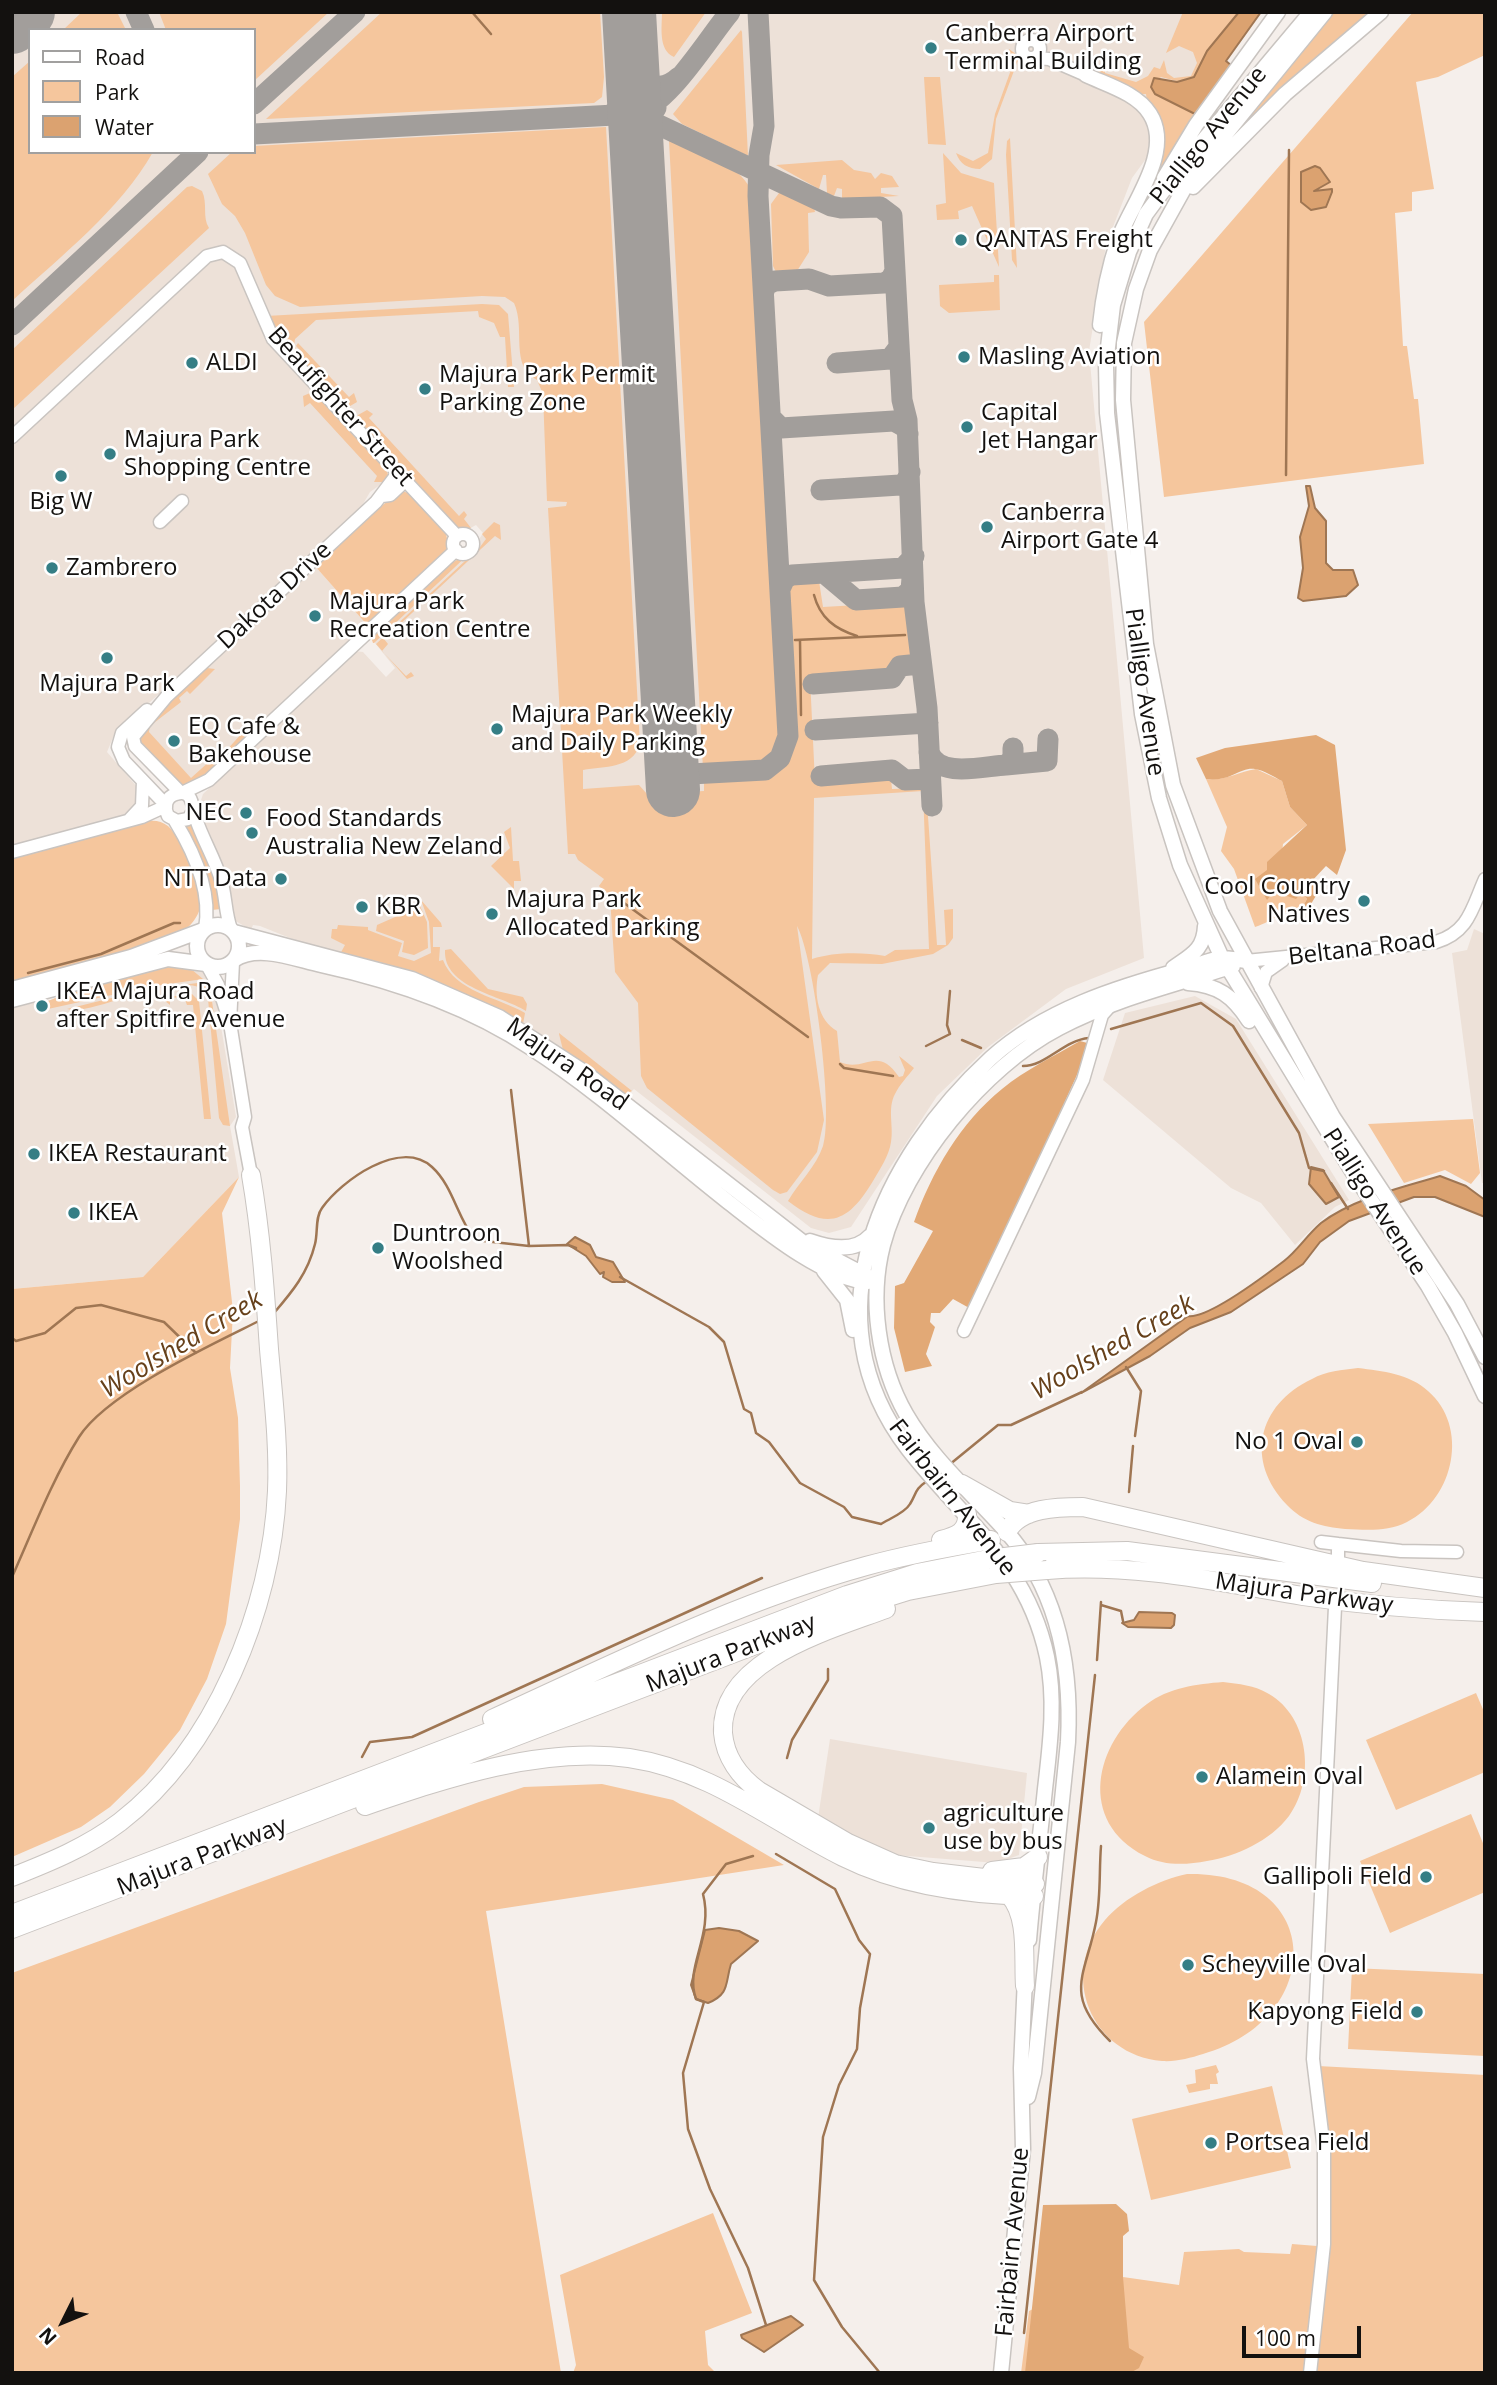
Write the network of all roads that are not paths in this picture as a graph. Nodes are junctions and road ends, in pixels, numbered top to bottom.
1 (1278, 12) edge
2 (1311, 12) edge
3 (1325, 12) edge
4 (1381, 12) edge
5 (1035, 58) dead end
6 (1086, 75) joint
7 (1155, 199) junction
8 (1177, 202) junction
9 (1107, 413) junction
10 (12, 437) edge
11 (402, 477) junction
12 (182, 501) dead end
13 (160, 522) dead end
14 (167, 696) junction
15 (209, 780) junction
16 (143, 781) junction
17 (182, 793) junction
18 (166, 805) junction
19 (194, 809) junction
20 (142, 817) junction
21 (174, 820) junction
22 (127, 821) junction
23 (12, 852) edge
24 (1485, 879) edge
25 (1205, 926) junction
26 (204, 930) junction
27 (232, 931) junction
28 (1287, 958) junction
29 (234, 961) junction
30 (1246, 961) junction
31 (1224, 963) junction
32 (207, 964) junction
33 (1167, 973) junction
34 (1182, 982) junction
35 (1261, 988) junction
36 (12, 989) edge
37 (12, 1000) edge
38 (1110, 1006) junction
39 (1073, 1021) junction
40 (230, 1023) junction
41 (1097, 1036) junction
42 (1331, 1136) junction
43 (1361, 1173) junction
44 (251, 1175) joint
45 (870, 1236) junction
46 (1402, 1236) junction
47 (789, 1240) junction
48 (861, 1277) junction
49 (877, 1282) junction
50 (964, 1331) dead end
51 (1485, 1357) edge
52 (1485, 1396) edge
53 (886, 1413) junction
54 (956, 1486) junction
55 (967, 1514) junction
56 (1029, 1514) junction
57 (1005, 1539) junction
58 (1321, 1542) dead end
59 (1338, 1544) junction
60 (1457, 1552) dead end
61 (1338, 1559) dead end
62 (869, 1565) junction
63 (999, 1568) junction
64 (1485, 1589) edge
65 (1335, 1607) dead end
66 (1485, 1612) edge
67 (426, 1755) junction
68 (274, 1829) junction
69 (1038, 1857) junction
70 (895, 1864) junction
71 (12, 1877) edge
72 (1043, 1891) junction
73 (1009, 1895) junction
74 (12, 1914) edge
75 (12, 1929) edge
76 (1025, 1986) junction
77 (1024, 2112) junction
78 (1001, 2373) edge
79 (1310, 2373) edge

1 - 7 main road
2 - 7 main road, Pialligo Avenue
3 - 8 main road, Pialligo Avenue
4 - 8 main road
5 - 6 street
6 - 9 main road
7 - 9 main road, Pialligo Avenue
8 - 30 main road, Pialligo Avenue
9 - 25 main road, Pialligo Avenue
10 - 11 street, Beaufighter Street
11 - 14 street, Dakota Drive
11 - 15 street, Beaufighter Street
12 - 13 street
14 - 16 street
14 - 17 street
15 - 17 street
15 - 19 street
16 - 18 street
16 - 22 street
17 - 18 street
17 - 19 street
18 - 20 street
18 - 21 street
19 - 21 street
19 - 27 street
20 - 21 street
20 - 22 street
21 - 26 street
22 - 23 street
24 - 28 street, Beltana Road
25 - 31 main road, Pialligo Avenue
25 - 33 main road
26 - 27 main road
26 - 32 main road
26 - 36 main road
27 - 29 main road
27 - 47 main road, Majura Road
28 - 30 street, Beltana Road
28 - 35 street
29 - 32 main road
29 - 40 street
29 - 47 main road, Majura Road
30 - 31 main road, Fairbairn Avenue
30 - 35 main road, Pialligo Avenue
31 - 33 main road, Fairbairn Avenue
31 - 34 main road, Fairbairn Avenue
31 - 42 main road, Pialligo Avenue
32 - 37 main road
32 - 40 street
33 - 45 main road, Fairbairn Avenue
34 - 38 main road, Fairbairn Avenue
34 - 42 main road
35 - 43 main road, Pialligo Avenue
38 - 39 main road, Fairbairn Avenue
38 - 41 street
39 - 41 street
39 - 49 main road, Fairbairn Avenue
40 - 44 street
41 - 50 street
42 - 43 main road, Pialligo Avenue
43 - 46 main road, Pialligo Avenue
44 - 71 highway
45 - 47 main road
45 - 48 main road, Fairbairn Avenue
46 - 51 main road, Pialligo Avenue
46 - 52 main road, Pialligo Avenue
47 - 48 main road, Majura Road
47 - 53 main road
48 - 49 main road, Majura Road
48 - 53 main road, Fairbairn Avenue
49 - 54 main road, Fairbairn Avenue
53 - 54 main road, Fairbairn Avenue
54 - 55 main road, Fairbairn Avenue
54 - 56 highway
54 - 57 main road, Fairbairn Avenue
55 - 57 main road, Fairbairn Avenue
55 - 62 highway
56 - 57 highway
56 - 64 highway
57 - 62 highway
57 - 63 main road, Fairbairn Avenue
57 - 72 main road, Fairbairn Avenue
58 - 59 street
59 - 60 street
59 - 61 street
62 - 67 highway
63 - 64 highway, Majura Parkway, bridge
63 - 66 highway, Majura Parkway, bridge
63 - 67 highway, Majura Parkway
63 - 68 highway, Majura Parkway
63 - 69 main road, Fairbairn Avenue
63 - 70 highway
65 - 79 street
67 - 74 highway, Majura Parkway
68 - 73 highway
68 - 75 highway, Majura Parkway
69 - 70 highway
69 - 72 main road, Fairbairn Avenue
70 - 72 highway
72 - 73 highway
72 - 76 main road, Fairbairn Avenue
72 - 77 main road, Fairbairn Avenue
73 - 76 highway
76 - 77 main road, Fairbairn Avenue
77 - 78 main road, Fairbairn Avenue

